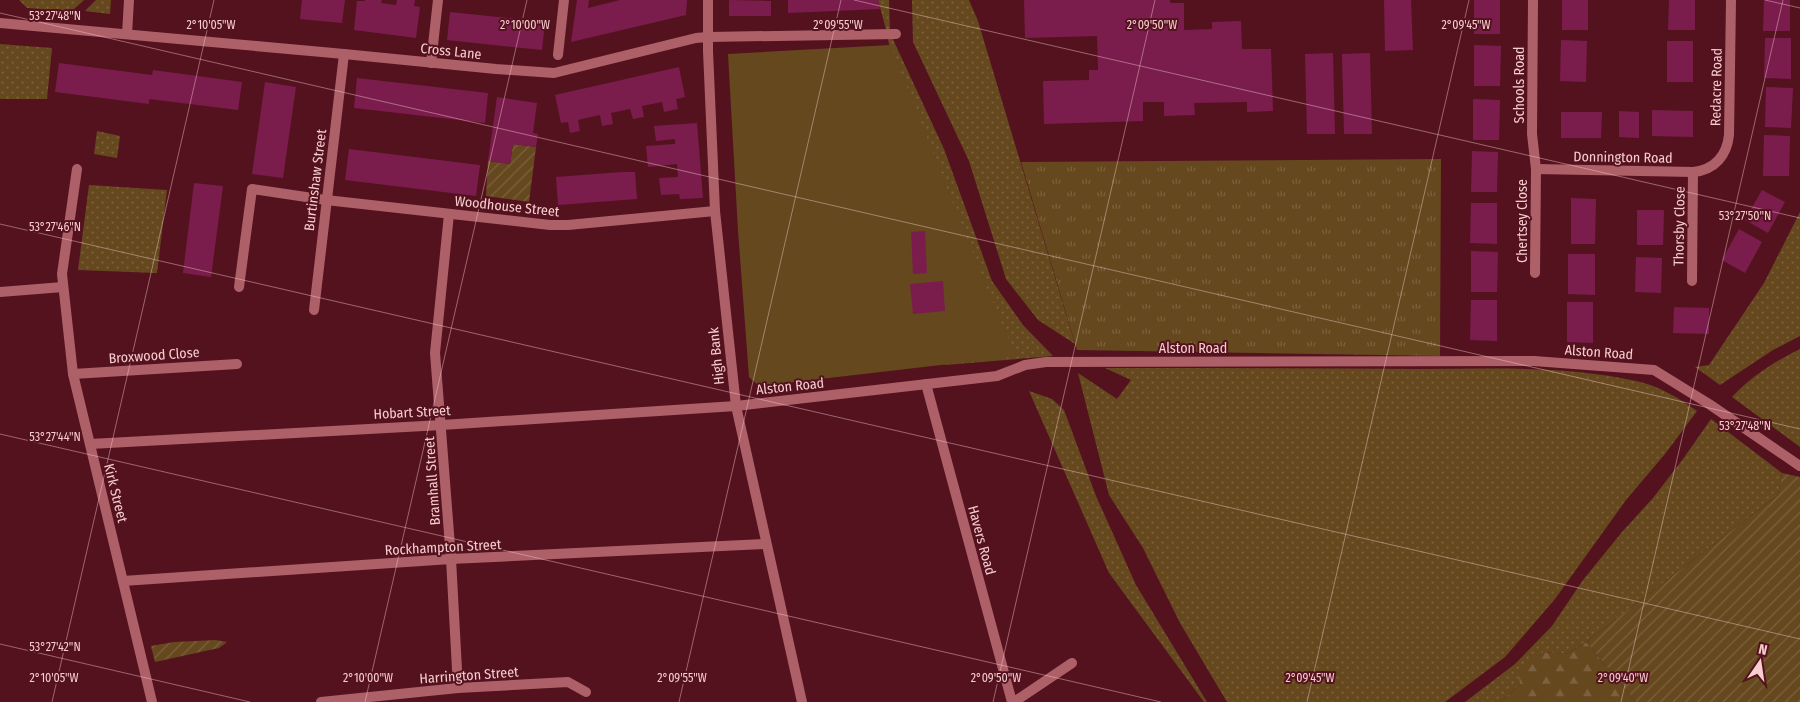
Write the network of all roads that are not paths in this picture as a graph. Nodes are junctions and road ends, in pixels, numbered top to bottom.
1 (129, 0) edge
2 (438, 0) edge
3 (564, 0) edge
4 (708, 0) edge
5 (1533, 0) edge
6 (1732, 0) edge
7 (0, 24) edge
8 (127, 34) junction
9 (896, 34) dead end
10 (708, 37) junction
11 (344, 54) junction
12 (558, 55) dead end
13 (431, 63) junction
14 (1710, 168) joint
15 (77, 169) dead end
16 (1536, 169) junction
17 (1693, 172) junction
18 (326, 200) junction
19 (715, 211) junction
20 (449, 214) junction
21 (1535, 273) dead end
22 (1692, 281) dead end
23 (239, 286) dead end
24 (63, 287) junction
25 (0, 292) edge
26 (314, 310) dead end
27 (237, 364) dead end
28 (73, 374) junction
29 (926, 384) junction
30 (736, 406) junction
31 (442, 425) junction
32 (90, 444) junction
33 (1800, 466) edge
34 (766, 544) junction
35 (451, 559) junction
36 (123, 581) junction
37 (1072, 663) dead end
38 (458, 688) junction
39 (586, 692) dead end
40 (152, 702) edge
41 (321, 702) edge
42 (802, 702) edge
43 (1013, 702) edge

1 - 8 street
2 - 13 street
3 - 12 street
4 - 10 street, High Bank
5 - 16 street, Schools Road
6 - 14 street, Redacre Road
7 - 8 street, Cross Lane
8 - 11 street, Cross Lane
9 - 10 street, Cross Lane
10 - 13 street, Cross Lane
10 - 19 street, High Bank
11 - 13 street, Cross Lane
11 - 18 street, Burtinshaw Street
14 - 17 street, Donnington Road
15 - 24 street, Kirk Street
16 - 17 street, Donnington Road
16 - 21 street, Chertsey Close
17 - 22 street, Thorsby Close
18 - 20 street, Woodhouse Street
18 - 23 street, Woodhouse Street
18 - 26 street, Burtinshaw Street
19 - 20 street, Woodhouse Street
19 - 30 street, High Bank
20 - 31 street, Bramhall Street
24 - 25 street
24 - 28 street, Kirk Street
27 - 28 street, Broxwood Close
28 - 32 street, Kirk Street
29 - 30 street, Alston Road
29 - 33 street, Alston Road
29 - 43 street, Havers Road
30 - 31 street, Hobart Street
30 - 34 street, High Bank
31 - 32 street, Hobart Street
31 - 35 street, Bramhall Street
32 - 36 street, Kirk Street
34 - 35 street, Rockhampton Street
34 - 42 street, High Bank
35 - 36 street, Rockhampton Street
35 - 38 street, Bramhall Street
36 - 40 street, Kirk Street
37 - 43 street
38 - 39 street, Harrington Street
38 - 41 street, Harrington Street

